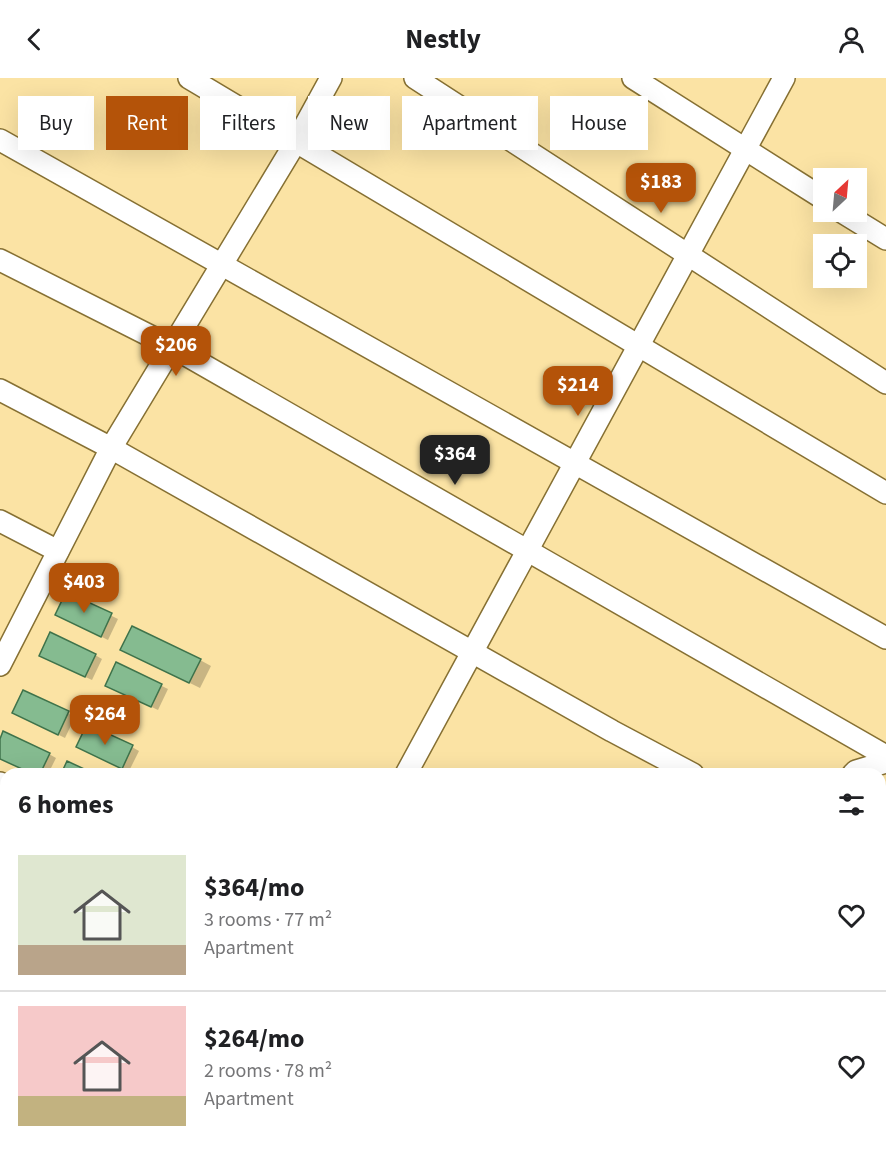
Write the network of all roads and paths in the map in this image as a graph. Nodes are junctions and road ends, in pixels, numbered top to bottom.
1 (189, 78) edge
2 (331, 78) edge
3 (415, 78) edge
4 (633, 78) edge
5 (784, 78) edge
6 (0, 140) edge
7 (297, 141) junction
8 (745, 149) junction
9 (813, 193) edge
10 (858, 222) edge
11 (886, 239) edge
12 (688, 255) junction
13 (0, 260) edge
14 (221, 265) junction
15 (639, 345) junction
16 (172, 346) junction
17 (886, 383) edge
18 (0, 390) edge
19 (111, 448) junction
20 (575, 463) junction
21 (886, 493) edge
22 (0, 521) edge
23 (527, 550) junction
24 (58, 552) junction
25 (6, 638) edge
26 (886, 638) edge
27 (472, 652) junction
28 (0, 665) edge
29 (886, 756) edge
30 (886, 762) edge
31 (409, 768) edge
32 (682, 768) edge
33 (864, 768) edge

1 - 7 street
2 - 7 street
3 - 12 street
4 - 8 street
5 - 8 street
6 - 14 street
7 - 14 street
7 - 15 street
8 - 9 street
8 - 12 street
10 - 11 street
12 - 15 street
12 - 17 street
13 - 16 street
14 - 16 street
14 - 20 street
15 - 20 street
15 - 21 street
16 - 19 street
16 - 23 street
18 - 19 street
19 - 24 street
19 - 27 street
20 - 23 street
20 - 26 street
22 - 24 street
23 - 27 street
23 - 29 street
24 - 25 street
25 - 28 street
27 - 31 street
27 - 32 street
30 - 33 street

